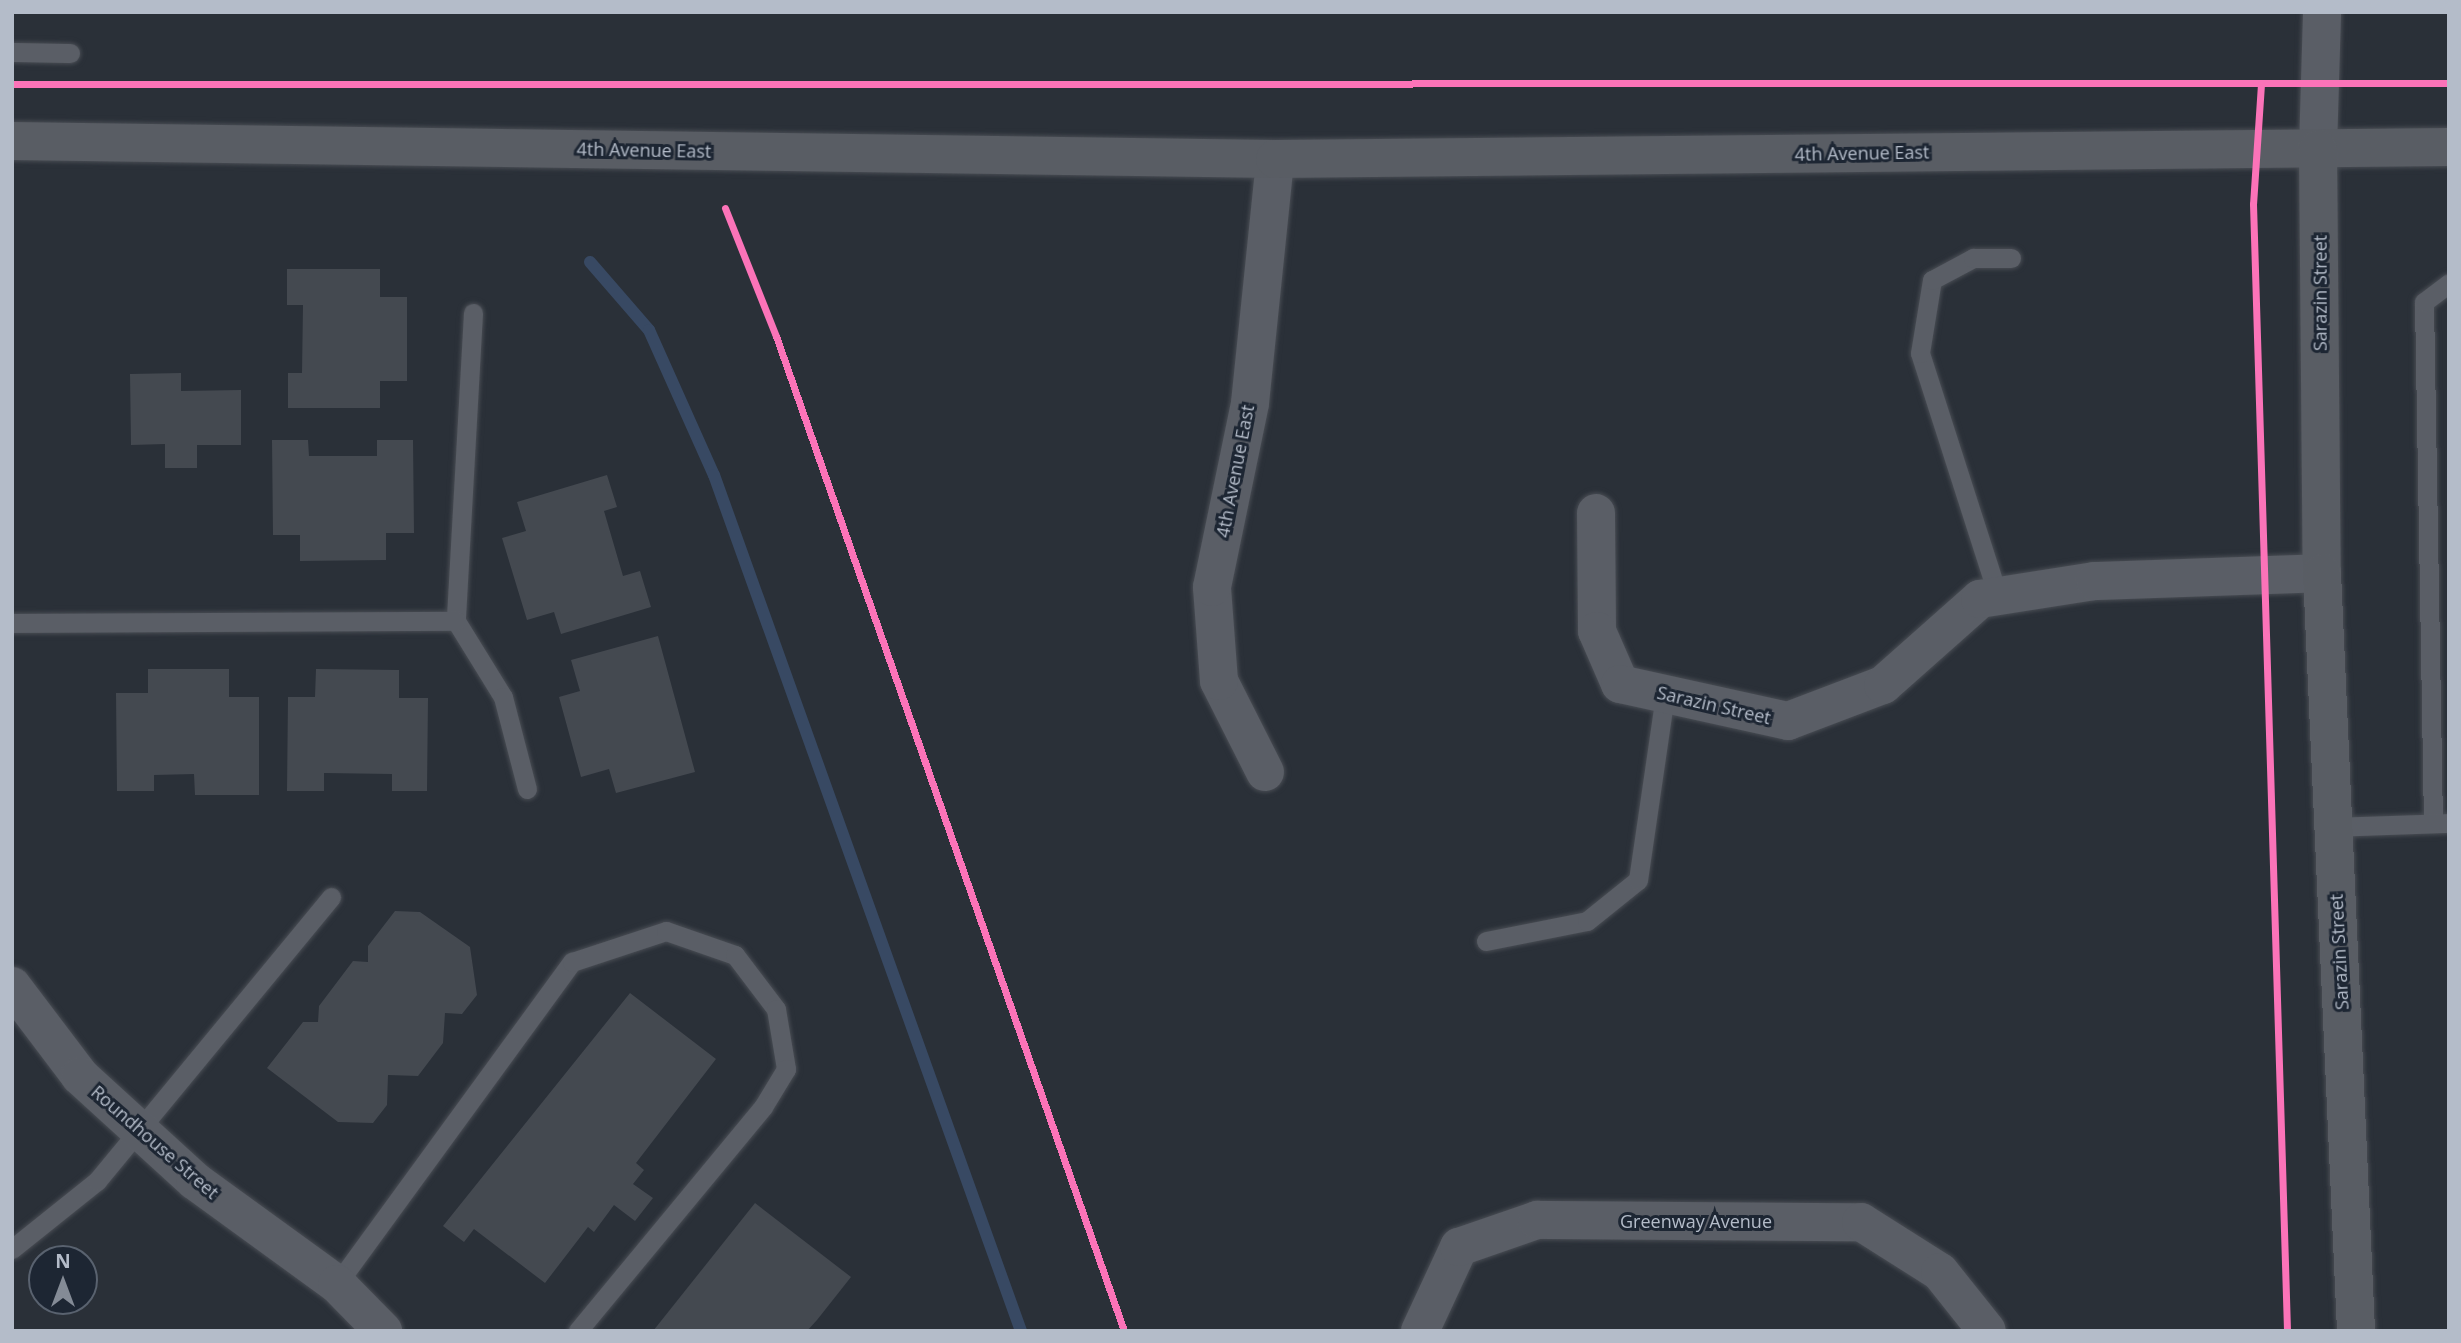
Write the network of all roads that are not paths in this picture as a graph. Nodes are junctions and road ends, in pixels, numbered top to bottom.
1 (2322, 12) edge
2 (12, 52) edge
3 (70, 52) dead end
4 (12, 141) edge
5 (2449, 147) edge
6 (2319, 149) junction
7 (1275, 159) junction
8 (2011, 258) dead end
9 (2449, 283) edge
10 (473, 313) dead end
11 (1596, 513) dead end
12 (2322, 573) junction
13 (1997, 596) junction
14 (456, 621) junction
15 (12, 623) edge
16 (1665, 694) junction
17 (1265, 772) dead end
18 (527, 789) dead end
19 (2441, 823) edge
20 (2333, 827) junction
21 (331, 897) dead end
22 (1486, 942) dead end
23 (12, 986) edge
24 (138, 1128) junction
25 (12, 1249) edge
26 (337, 1283) junction
27 (383, 1331) edge
28 (578, 1331) edge
29 (1420, 1331) edge
30 (1987, 1331) edge
31 (2356, 1331) edge

1 - 6 street, Sarazin Street
2 - 3 lane
4 - 7 street, 4th Avenue East
5 - 6 street, 4th Avenue East
6 - 7 street, 4th Avenue East
6 - 12 street, Sarazin Street
7 - 17 street, 4th Avenue East
8 - 13 lane
9 - 19 lane
10 - 14 lane
11 - 16 street, Sarazin Street
12 - 13 street, Sarazin Street
12 - 20 street, Sarazin Street
13 - 16 street, Sarazin Street
14 - 15 lane
14 - 18 lane
16 - 22 lane
19 - 20 lane
20 - 31 street, Sarazin Street
21 - 24 lane
23 - 24 street, Roundhouse Street
24 - 25 lane
24 - 26 street, Roundhouse Street
26 - 27 street, Roundhouse Street
26 - 28 lane
29 - 30 street, Greenway Avenue

